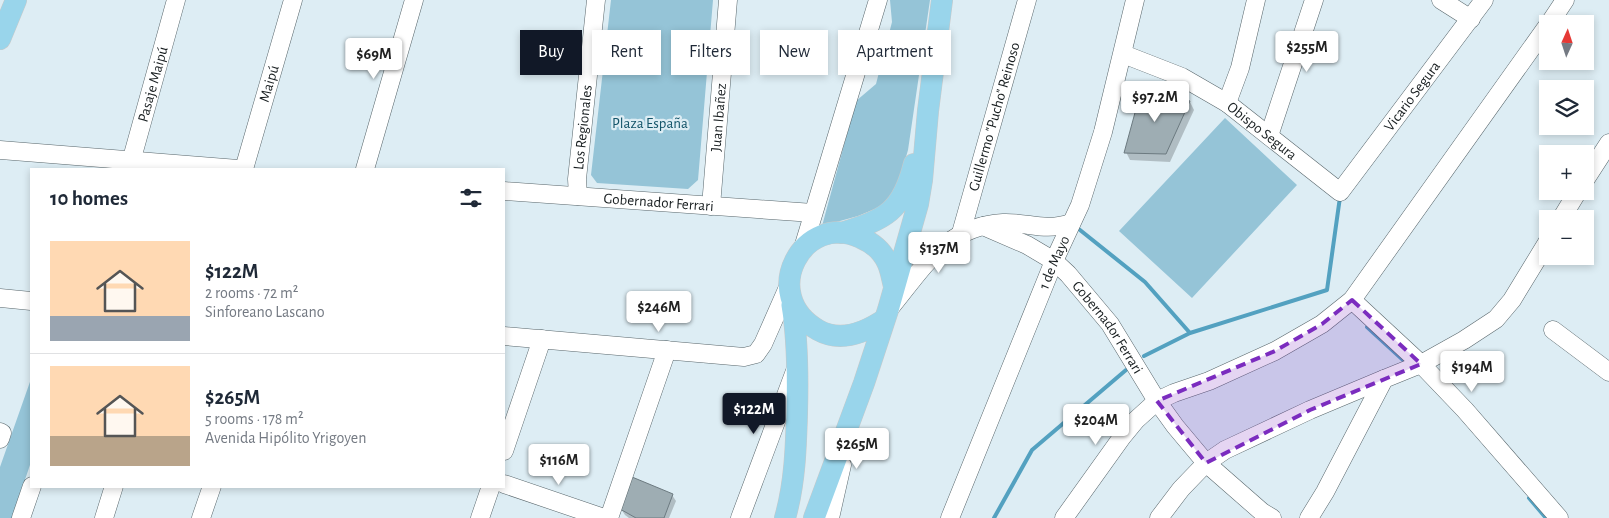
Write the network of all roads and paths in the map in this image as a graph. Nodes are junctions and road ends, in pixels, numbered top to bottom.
1 (176, 0) edge
2 (293, 0) edge
3 (414, 0) edge
4 (596, 0) edge
5 (728, 0) edge
6 (878, 0) edge
7 (942, 0) edge
8 (1027, 0) edge
9 (1135, 0) edge
10 (1256, 0) edge
11 (1314, 0) edge
12 (1441, 0) edge
13 (1484, 0) edge
14 (1565, 0) edge
15 (8, 13) edge
16 (1554, 15) edge
17 (1471, 19) junction
18 (1539, 37) edge
19 (0, 39) edge
20 (1123, 54) junction
21 (1227, 103) junction
22 (928, 111) junction
23 (1269, 136) junction
24 (1609, 143) edge
25 (0, 150) edge
26 (130, 165) edge
27 (1594, 166) edge
28 (211, 168) edge
29 (244, 168) edge
30 (365, 168) edge
31 (505, 191) edge
32 (1340, 192) joint
33 (578, 196) junction
34 (711, 206) junction
35 (813, 213) junction
36 (1071, 223) junction
37 (983, 226) junction
38 (841, 233) junction
39 (961, 233) junction
40 (803, 248) junction
41 (1539, 256) edge
42 (1054, 261) junction
43 (894, 286) junction
44 (789, 291) junction
45 (0, 298) edge
46 (1352, 300) junction
47 (30, 301) edge
48 (887, 314) junction
49 (1553, 330) dead end
50 (505, 336) edge
51 (542, 339) junction
52 (667, 350) junction
53 (798, 364) junction
54 (1421, 364) junction
55 (1609, 372) edge
56 (1384, 379) junction
57 (1157, 402) junction
58 (854, 414) junction
59 (505, 448) edge
60 (1206, 463) junction
61 (505, 484) edge
62 (31, 488) edge
63 (113, 488) edge
64 (211, 488) edge
65 (491, 488) edge
66 (21, 518) edge
67 (104, 518) edge
68 (201, 518) edge
69 (480, 518) edge
70 (604, 518) edge
71 (609, 518) edge
72 (740, 518) edge
73 (785, 518) edge
74 (814, 518) edge
75 (830, 518) edge
76 (950, 518) edge
77 (1064, 518) edge
78 (1159, 518) edge
79 (1272, 518) edge
80 (1309, 518) edge
81 (1559, 518) edge

1 - 26 street, Pasaje Maipú
2 - 29 street, Maipú
3 - 30 street
4 - 33 street, Los Regionales
5 - 34 street, Juan Ibañez
6 - 35 street
7 - 22 main road
8 - 39 street, Guillermo "Pucho" Reinoso
9 - 20 street, 1 de Mayo
10 - 21 street
11 - 23 street
12 - 17 street
13 - 17 street, Vicario Segura
14 - 16 street
15 - 19 main road
17 - 32 street, Vicario Segura
18 - 46 street
20 - 21 street, Obispo Segura
20 - 36 street, 1 de Mayo
21 - 23 street, Obispo Segura
22 - 38 main road
22 - 43 main road
23 - 32 street, Obispo Segura
24 - 27 street
25 - 26 street
26 - 28 street
31 - 33 street, Gobernador Ferrari
33 - 34 street, Gobernador Ferrari
34 - 35 street, Gobernador Ferrari
35 - 40 street
36 - 37 street
36 - 42 street, 1 de Mayo
37 - 39 street
37 - 42 street, Gobernador Ferrari
38 - 40 main road
38 - 43 main road
39 - 48 street
40 - 44 main road
41 - 54 street
42 - 57 street, Gobernador Ferrari
42 - 76 street, 1 de Mayo
43 - 48 main road
44 - 48 main road
44 - 52 street
44 - 53 main road
45 - 47 street
46 - 54 street
46 - 57 street
48 - 58 main road
49 - 55 street
50 - 51 street
51 - 52 street
51 - 59 street
52 - 71 street
53 - 72 street
53 - 73 main road
54 - 56 street
54 - 81 street
56 - 60 street
56 - 80 street
57 - 60 street, Gobernador Ferrari
57 - 77 street
58 - 74 main road
58 - 75 street
60 - 78 street
60 - 79 street, Gobernador Ferrari
61 - 70 street
62 - 66 street
63 - 67 street
64 - 68 street
65 - 69 street

